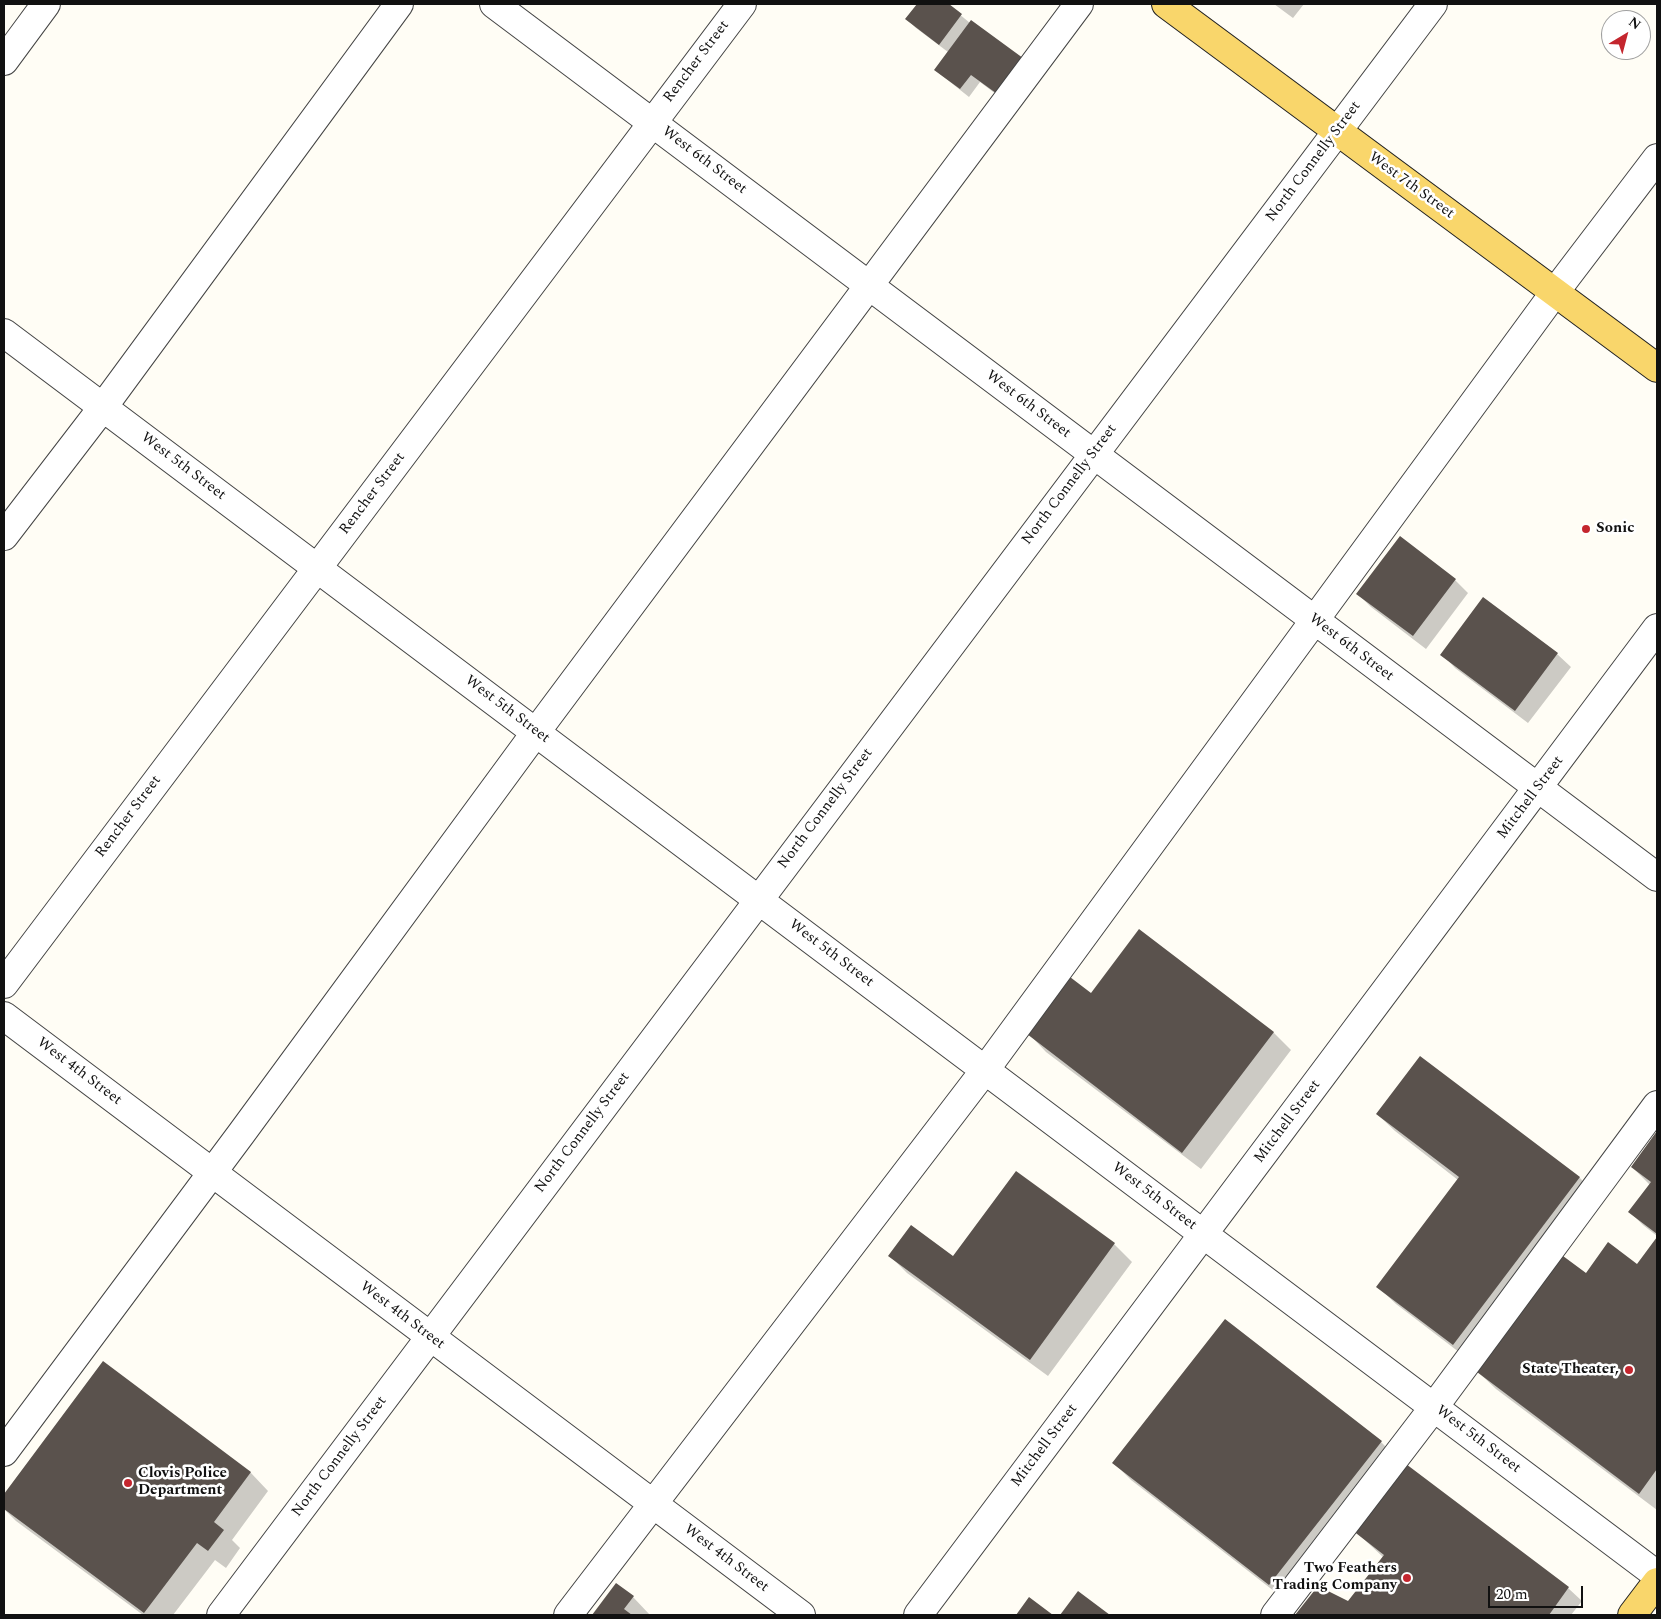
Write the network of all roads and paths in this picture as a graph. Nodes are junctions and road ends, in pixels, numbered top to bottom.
1 (46, 4) edge
2 (398, 4) edge
3 (494, 4) edge
4 (742, 4) edge
5 (1079, 4) edge
6 (1166, 4) edge
7 (1433, 4) edge
8 (4, 60) edge
9 (652, 122) junction
10 (1337, 132) junction
11 (1657, 158) edge
12 (869, 285) junction
13 (1555, 292) junction
14 (4, 333) edge
15 (1657, 368) edge
16 (103, 407) junction
17 (1093, 454) junction
18 (4, 536) edge
19 (317, 568) junction
20 (1314, 620) junction
21 (1657, 628) edge
22 (536, 732) junction
23 (1538, 788) junction
24 (1657, 877) edge
25 (758, 900) junction
26 (4, 984) edge
27 (4, 1016) edge
28 (986, 1070) junction
29 (1657, 1105) edge
30 (212, 1173) junction
31 (1204, 1234) junction
32 (430, 1337) junction
33 (1434, 1407) junction
34 (4, 1452) edge
35 (653, 1504) junction
36 (1657, 1575) edge
37 (1657, 1582) edge
38 (221, 1615) edge
39 (568, 1615) edge
40 (801, 1615) edge
41 (918, 1615) edge
42 (1275, 1615) edge
43 (1632, 1615) edge

1 - 8 street
2 - 16 street
3 - 9 street, West 6th Street
4 - 9 street, Rencher Street
5 - 12 street
6 - 10 main road, West 7th Street
7 - 10 street, North Connelly Street
9 - 12 street, West 6th Street
9 - 19 street, Rencher Street
10 - 13 main road, West 7th Street
10 - 17 street, North Connelly Street
11 - 13 street
12 - 17 street, West 6th Street
12 - 22 street
13 - 15 main road, West 7th Street
13 - 20 street
14 - 16 street, West 5th Street
16 - 18 street
16 - 19 street, West 5th Street
17 - 20 street, West 6th Street
17 - 25 street, North Connelly Street
19 - 22 street, West 5th Street
19 - 26 street, Rencher Street
20 - 23 street, West 6th Street
20 - 28 street
21 - 23 street, Mitchell Street
22 - 25 street, West 5th Street
22 - 30 street
23 - 24 street, West 6th Street
23 - 31 street, Mitchell Street
25 - 28 street, West 5th Street
25 - 32 street, North Connelly Street
27 - 30 street, West 4th Street
28 - 31 street, West 5th Street
28 - 35 street
29 - 33 street
30 - 32 street, West 4th Street
30 - 34 street
31 - 33 street, West 5th Street
31 - 41 street, Mitchell Street
32 - 35 street, West 4th Street
32 - 38 street, North Connelly Street
33 - 36 street, West 5th Street
33 - 42 street
35 - 39 street
35 - 40 street, West 4th Street
37 - 43 main road

